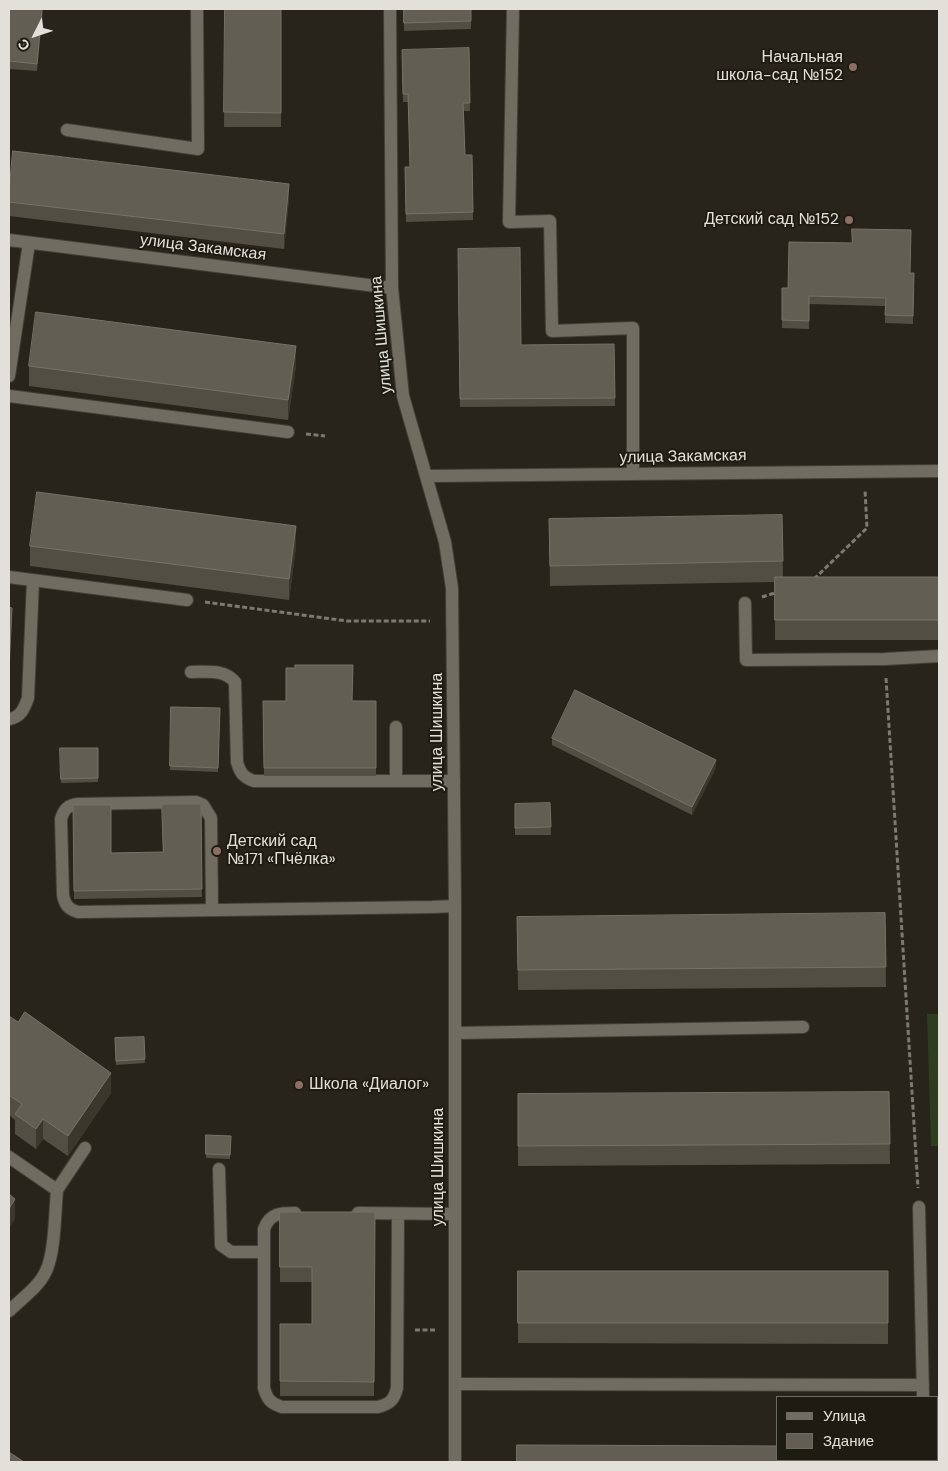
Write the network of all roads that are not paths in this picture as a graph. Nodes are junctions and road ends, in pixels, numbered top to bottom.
1 (196, 9) edge
2 (390, 9) edge
3 (513, 9) edge
4 (66, 130) dead end
5 (9, 240) edge
6 (29, 242) junction
7 (392, 288) junction
8 (9, 376) edge
9 (9, 396) edge
10 (288, 432) edge
11 (939, 471) edge
12 (633, 474) junction
13 (428, 476) junction
14 (9, 577) edge
15 (33, 580) junction
16 (188, 600) road end
17 (745, 603) road end
18 (939, 656) edge
19 (191, 672) dead end
20 (9, 719) edge
21 (396, 727) dead end
22 (396, 781) junction
23 (454, 781) junction
24 (456, 906) junction
25 (212, 910) junction
26 (803, 1027) dead end
27 (456, 1033) junction
28 (86, 1148) dead end
29 (9, 1157) edge
30 (219, 1169) dead end
31 (57, 1190) junction
32 (919, 1206) road end
33 (310, 1213) edge
34 (349, 1213) edge
35 (398, 1214) junction
36 (456, 1214) junction
37 (264, 1252) junction
38 (9, 1311) edge
39 (455, 1384) junction
40 (923, 1391) edge
41 (455, 1462) edge

1 - 4 street
2 - 7 street, улица Шишкина
3 - 12 street
5 - 6 street, улица Закамская
6 - 7 street, улица Закамская
6 - 8 street
7 - 13 street, улица Шишкина
9 - 10 street
11 - 12 street, улица Закамская
12 - 13 street, улица Закамская
13 - 23 street, улица Шишкина
14 - 15 street
15 - 16 street
15 - 20 street
17 - 18 street
19 - 22 street
21 - 22 street
22 - 23 street
23 - 24 street, улица Шишкина
24 - 25 street
24 - 27 street, улица Шишкина
25 - 25 street
26 - 27 street
27 - 36 street, улица Шишкина
28 - 31 street
29 - 31 street
30 - 37 street
31 - 38 street
32 - 40 street
33 - 37 street
34 - 35 street
35 - 36 street
35 - 37 street
36 - 39 street, улица Шишкина
39 - 40 street
39 - 41 street, улица Шишкина

